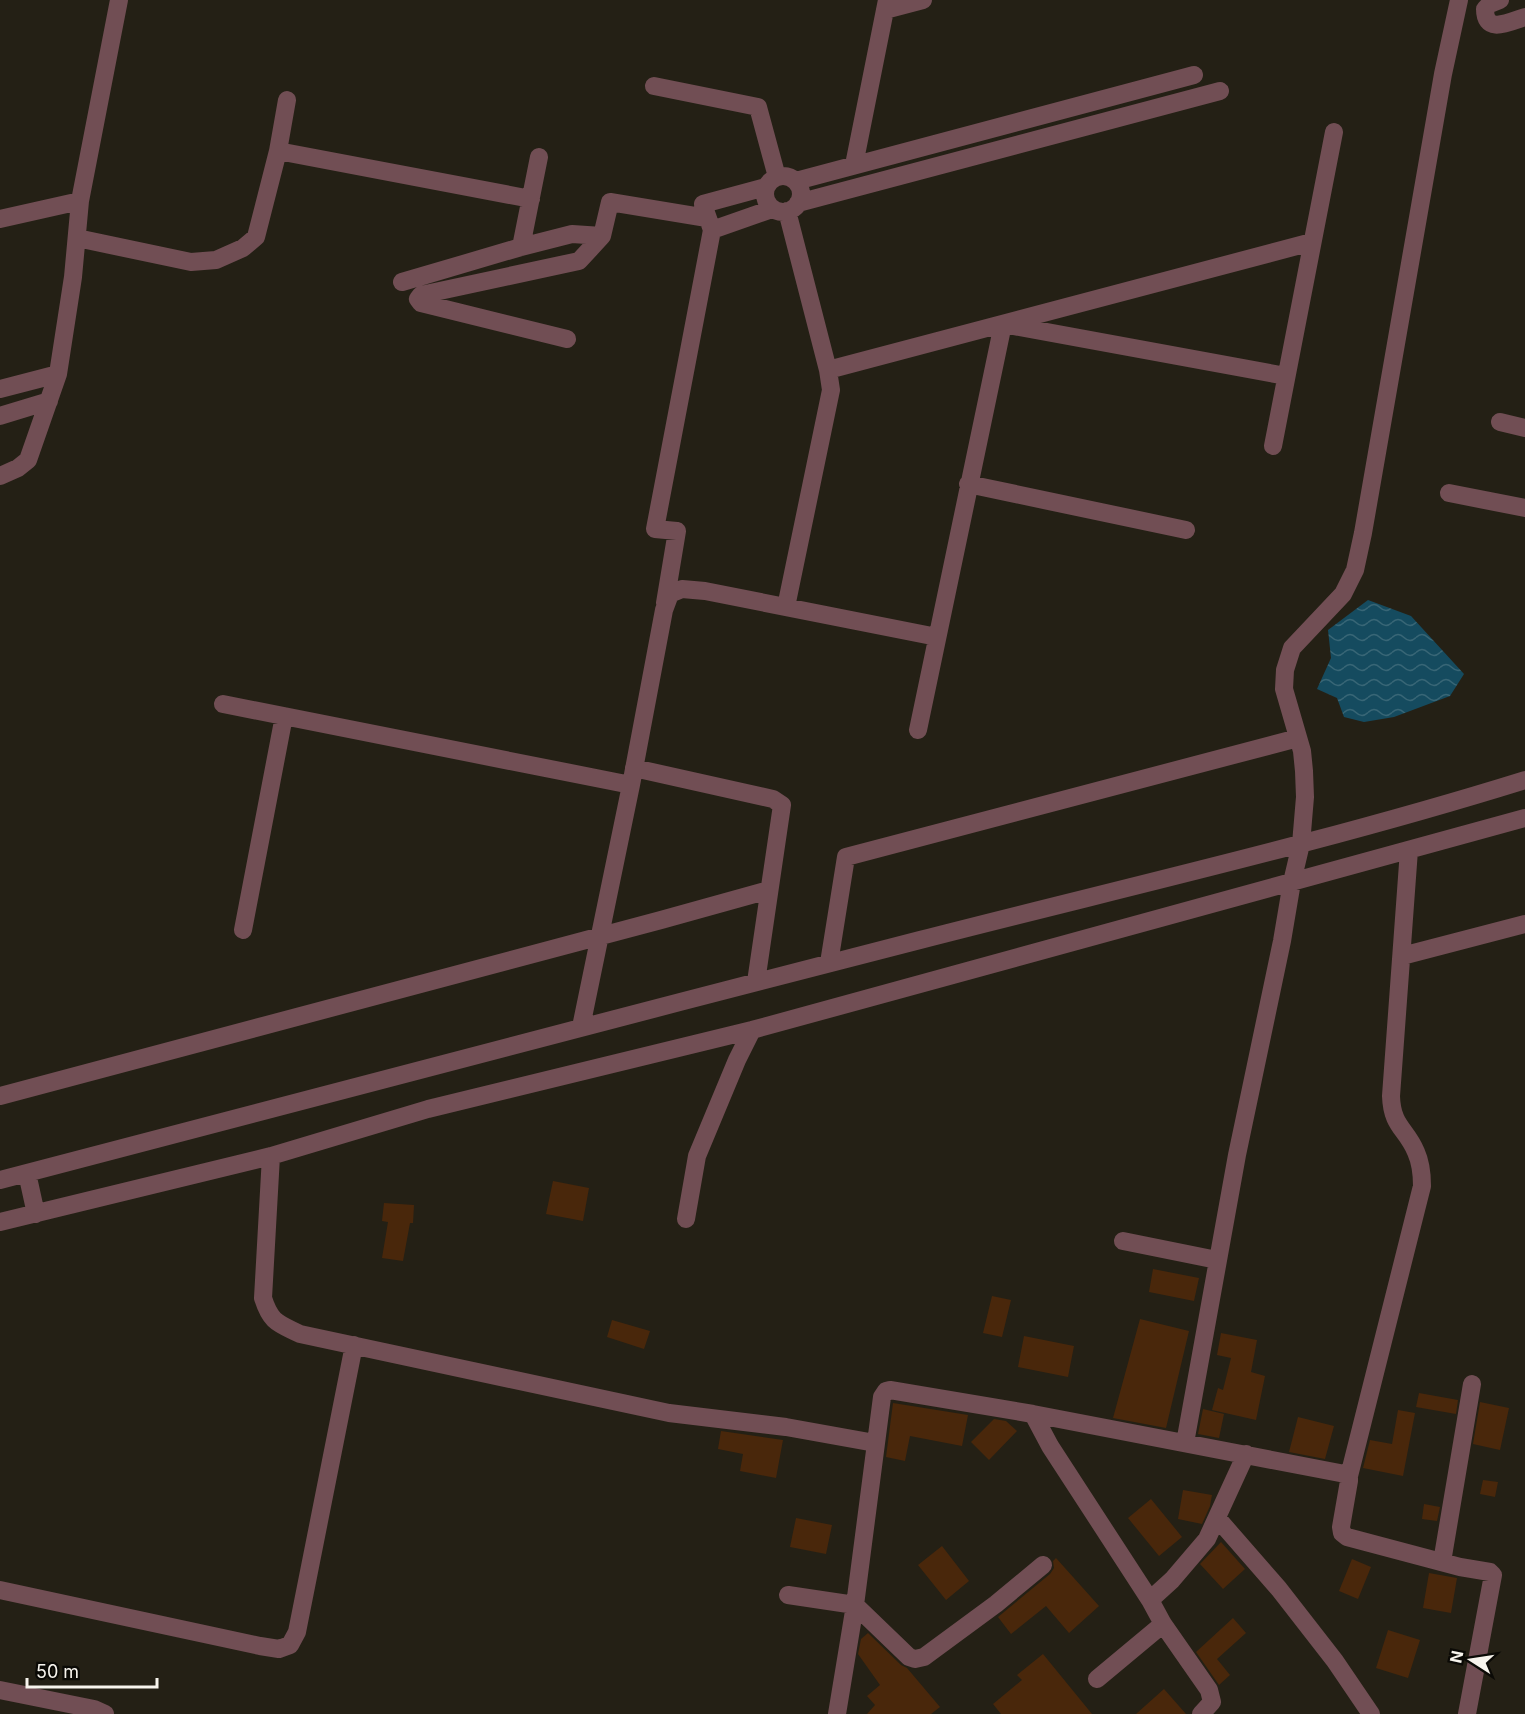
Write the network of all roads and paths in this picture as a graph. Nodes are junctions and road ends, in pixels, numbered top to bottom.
1 (119, 0) edge
2 (923, 0) edge
3 (1459, 0) edge
4 (1500, 0) edge
5 (886, 5) edge
6 (1525, 17) edge
7 (1194, 75) dead end
8 (654, 86) dead end
9 (1220, 90) dead end
10 (287, 100) dead end
11 (1334, 132) dead end
12 (278, 151) junction
13 (539, 157) dead end
14 (854, 165) junction
15 (796, 181) junction
16 (771, 182) junction
17 (531, 200) junction
18 (80, 201) junction
19 (786, 208) junction
20 (0, 219) edge
21 (709, 224) junction
22 (602, 236) junction
23 (76, 238) junction
24 (1312, 242) junction
25 (521, 247) junction
26 (402, 282) dead end
27 (1003, 324) junction
28 (567, 339) dead end
29 (828, 370) junction
30 (58, 374) junction
31 (1286, 376) junction
32 (0, 389) edge
33 (49, 401) junction
34 (0, 416) edge
35 (1500, 422) dead end
36 (1525, 428) edge
37 (1273, 446) dead end
38 (0, 477) edge
39 (968, 484) junction
40 (1449, 493) dead end
41 (1525, 508) edge
42 (1186, 530) dead end
43 (786, 607) junction
44 (664, 610) junction
45 (937, 637) junction
46 (223, 704) dead end
47 (284, 716) junction
48 (918, 730) dead end
49 (1298, 738) junction
50 (633, 777) junction
51 (1525, 780) edge
52 (1525, 818) edge
53 (1301, 844) junction
54 (1409, 850) junction
55 (1292, 882) junction
56 (769, 890) junction
57 (1525, 924) edge
58 (243, 930) dead end
59 (600, 937) junction
60 (1402, 956) junction
61 (829, 963) junction
62 (756, 982) junction
63 (581, 1027) junction
64 (752, 1030) junction
65 (0, 1096) edge
66 (271, 1156) junction
67 (27, 1173) junction
68 (0, 1180) edge
69 (36, 1214) junction
70 (686, 1219) dead end
71 (0, 1222) edge
72 (1123, 1240) dead end
73 (1218, 1260) junction
74 (354, 1345) junction
75 (1472, 1384) dead end
76 (1033, 1414) junction
77 (875, 1443) junction
78 (1185, 1443) junction
79 (1246, 1454) junction
80 (1349, 1476) junction
81 (1218, 1519) junction
82 (1442, 1562) junction
83 (1043, 1565) dead end
84 (0, 1590) edge
85 (788, 1595) dead end
86 (1150, 1600) junction
87 (855, 1605) junction
88 (1163, 1624) junction
89 (1097, 1679) dead end
90 (0, 1690) edge
91 (105, 1714) edge
92 (837, 1714) edge
93 (1201, 1714) edge
94 (1371, 1714) edge
95 (1467, 1714) edge

1 - 18 street
2 - 5 street
3 - 49 street
4 - 6 street
5 - 14 street
7 - 14 street
8 - 16 street
9 - 19 street
10 - 12 street
11 - 24 street
12 - 17 street
12 - 23 street
13 - 17 street
14 - 15 street
15 - 16 street
15 - 19 street
16 - 19 street
16 - 21 street
17 - 25 street
18 - 20 street
18 - 23 street
19 - 21 street
19 - 29 street
21 - 22 street
21 - 44 street
22 - 25 street
22 - 28 street
23 - 30 street
24 - 27 street
24 - 31 street
25 - 26 street
27 - 29 street
27 - 31 street
27 - 39 street
29 - 43 street
30 - 32 street
30 - 33 street
31 - 37 street
33 - 34 street
33 - 38 street
35 - 36 street
39 - 42 street
39 - 45 street
40 - 41 street
43 - 44 street
43 - 45 street
44 - 50 street
45 - 48 street
46 - 47 street
47 - 50 street
47 - 58 street
49 - 53 street
49 - 61 street
50 - 56 street
50 - 59 street
51 - 53 street
52 - 54 street
53 - 55 street
53 - 61 street
54 - 55 street
54 - 60 street
55 - 64 street
55 - 73 street
56 - 59 street
56 - 62 street
57 - 60 street
59 - 63 street
59 - 65 street
60 - 80 street
61 - 62 street
62 - 63 street
63 - 67 street
64 - 66 street
64 - 70 street
66 - 69 street
66 - 74 street
67 - 68 street
67 - 69 street
69 - 71 street
72 - 73 street
73 - 78 street
74 - 77 street
74 - 84 street
75 - 82 street
76 - 77 street
76 - 78 street
76 - 86 street
77 - 87 street
78 - 79 street
79 - 80 street
79 - 81 street
80 - 82 street
81 - 86 street
81 - 94 street
82 - 95 street
83 - 87 street
85 - 87 street
86 - 88 street
87 - 92 street
88 - 89 street
88 - 93 street
90 - 91 street

